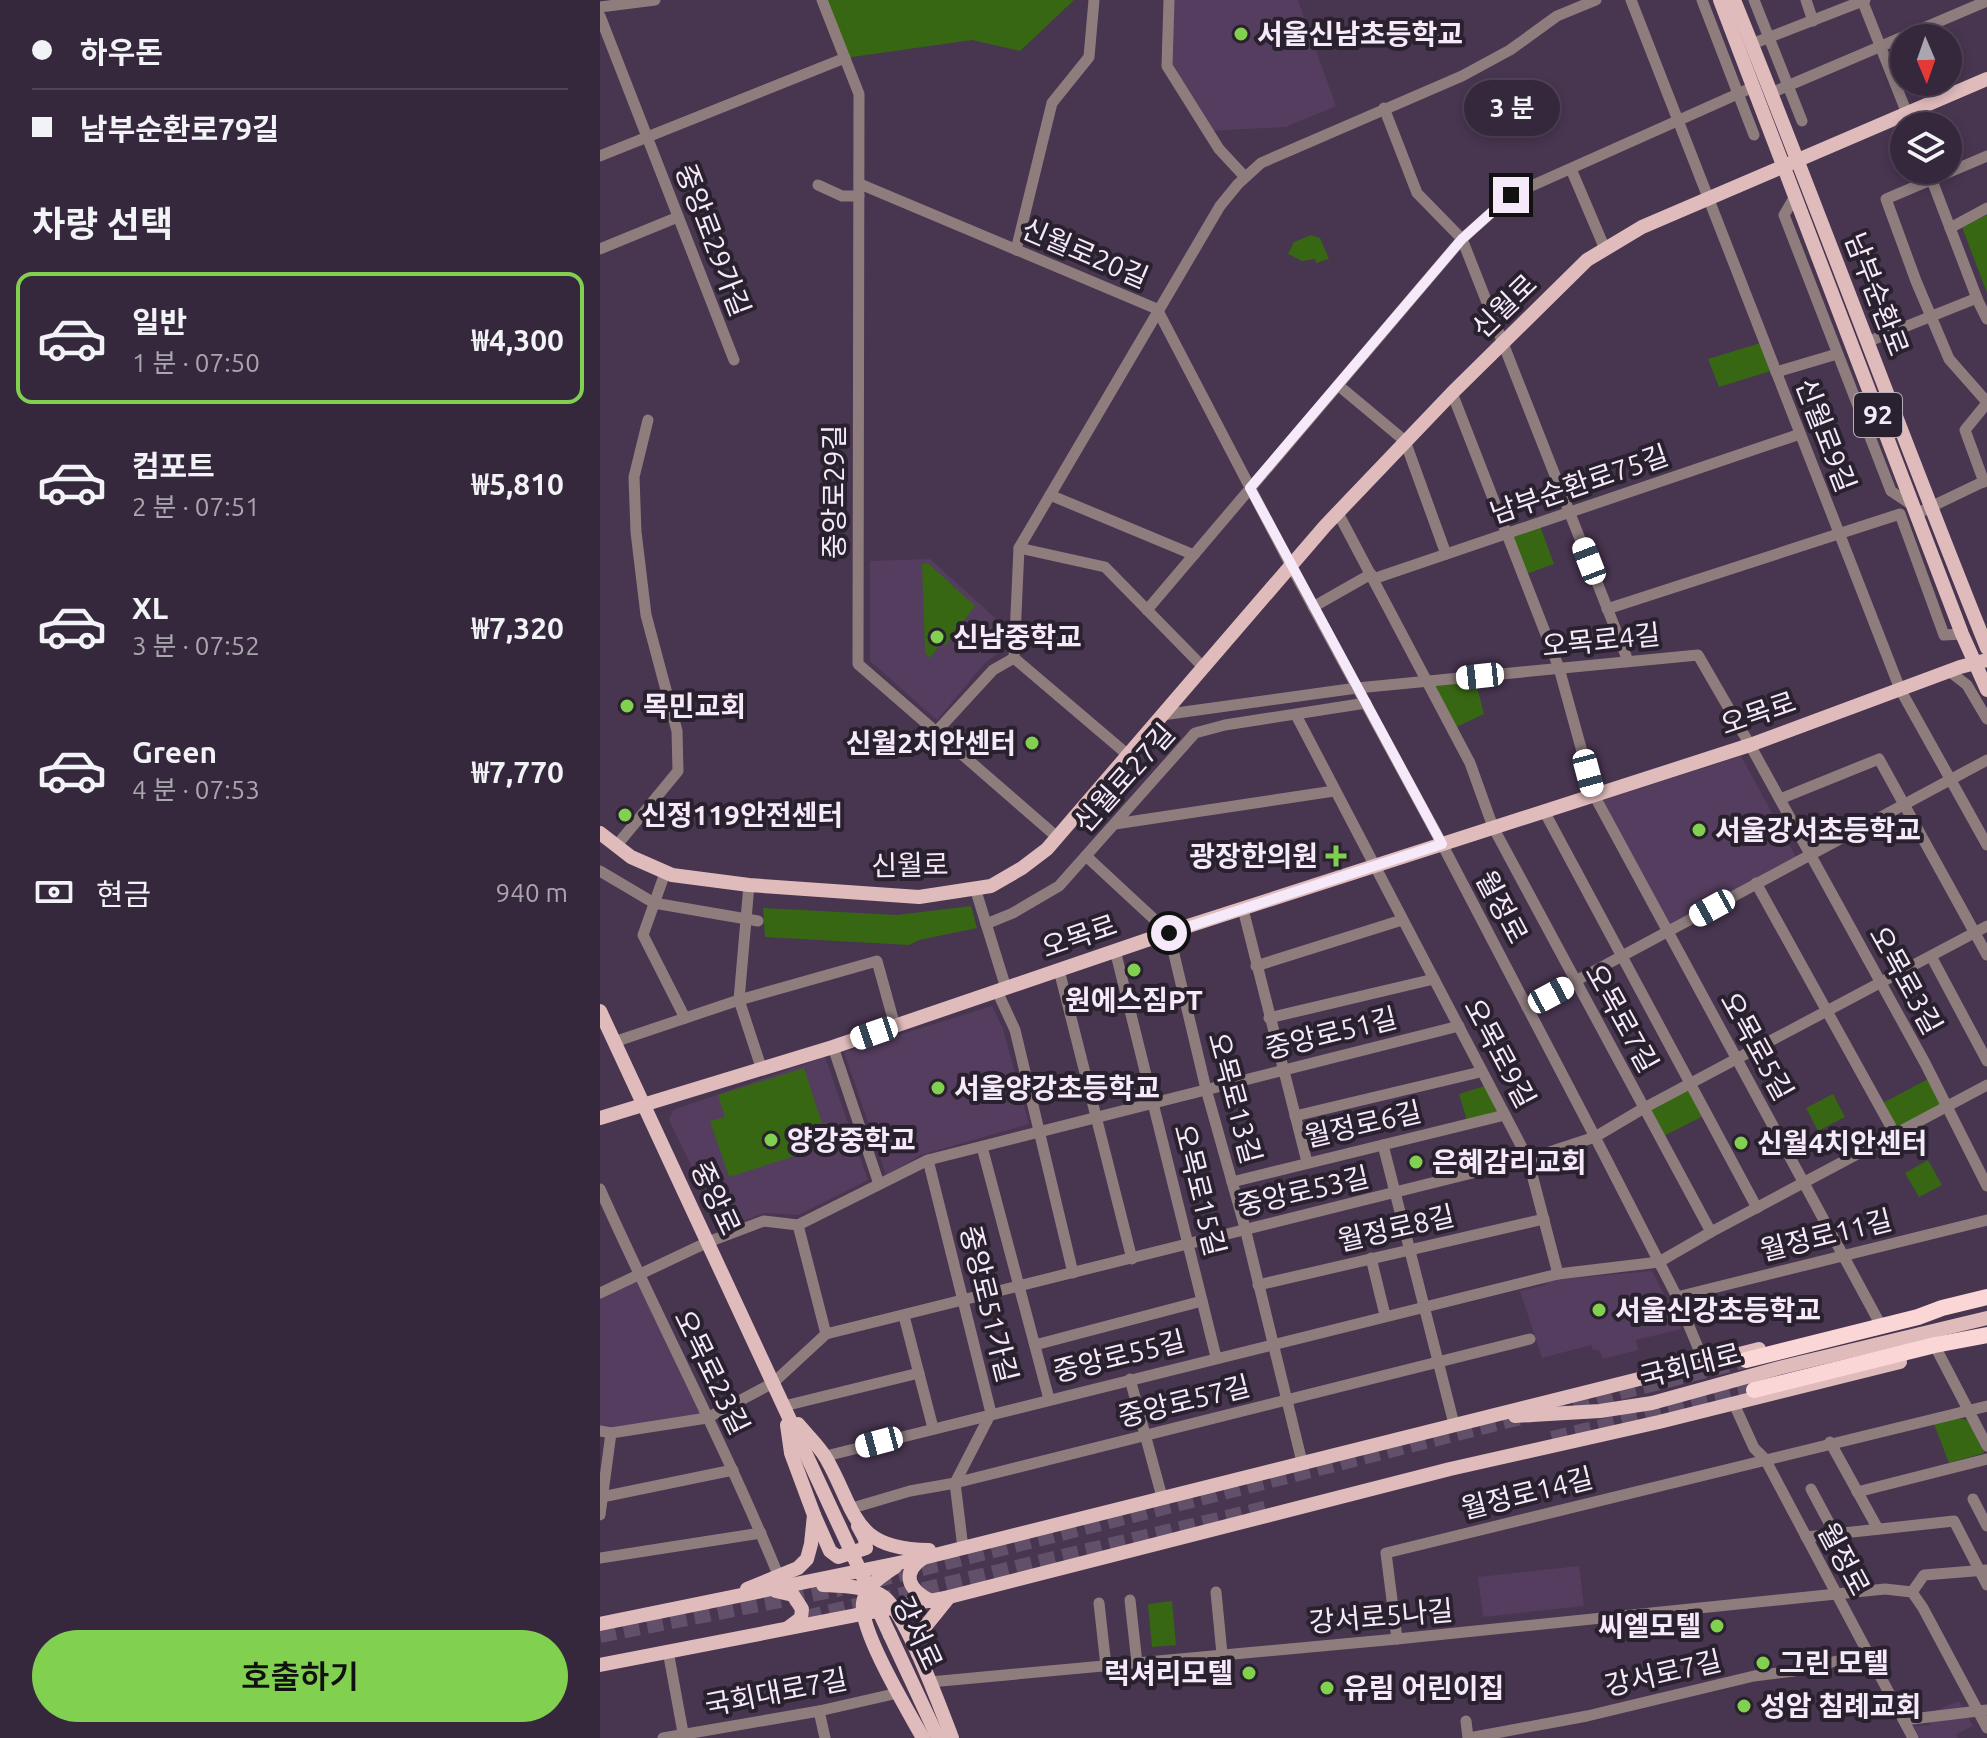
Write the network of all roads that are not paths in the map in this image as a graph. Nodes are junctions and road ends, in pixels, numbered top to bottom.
1 (655, 0) edge
2 (822, 0) edge
3 (1094, 0) edge
4 (1169, 0) edge
5 (1596, 0) edge
6 (1631, 0) edge
7 (1702, 0) edge
8 (1718, 0) edge
9 (1734, 0) edge
10 (1742, 0) edge
11 (1754, 0) edge
12 (1806, 0) edge
13 (1863, 0) edge
14 (1987, 1) edge
15 (600, 7) edge
16 (600, 16) edge
17 (1813, 21) junction
18 (1763, 40) junction
19 (1880, 47) junction
20 (845, 58) junction
21 (1987, 79) edge
22 (1788, 86) junction
23 (1745, 91) junction
24 (1771, 93) junction
25 (1384, 108) junction
26 (1906, 112) edge
27 (1924, 112) edge
28 (1678, 120) junction
29 (1802, 121) dead end
30 (1890, 127) edge
31 (1754, 135) dead end
32 (646, 137) junction
33 (600, 156) edge
34 (1987, 156) edge
35 (1798, 159) junction
36 (1962, 164) edge
37 (1782, 166) junction
38 (1571, 169) junction
39 (1245, 177) junction
40 (1914, 184) edge
41 (1933, 184) edge
42 (818, 185) dead end
43 (860, 190) junction
44 (1708, 198) junction
45 (1794, 198) junction
46 (1987, 208) edge
47 (678, 217) junction
48 (1950, 228) junction
49 (1462, 239) junction
50 (600, 249) edge
51 (1605, 249) junction
52 (1016, 250) junction
53 (1977, 298) junction
54 (1157, 309) junction
55 (1930, 317) junction
56 (1987, 319) edge
57 (1504, 342) junction
58 (1867, 342) junction
59 (1837, 354) junction
60 (734, 360) dead end
61 (1776, 372) junction
62 (1338, 385) junction
63 (1452, 393) junction
64 (1987, 402) edge
65 (648, 420) dead end
66 (1800, 434) junction
67 (1405, 441) junction
68 (1986, 481) edge
69 (1250, 488) junction
70 (1050, 495) junction
71 (1931, 507) junction
72 (1909, 511) junction
73 (1338, 513) junction
74 (1570, 513) junction
75 (1506, 533) junction
76 (1839, 533) junction
77 (1019, 548) junction
78 (1446, 554) junction
79 (1194, 555) junction
80 (1291, 566) junction
81 (1372, 577) junction
82 (1313, 607) junction
83 (1607, 609) junction
84 (1147, 610) junction
85 (1987, 648) edge
86 (1014, 658) junction
87 (1628, 661) junction
88 (1981, 662) edge
89 (1203, 667) junction
90 (1559, 668) junction
91 (1949, 671) junction
92 (1427, 681) junction
93 (1357, 688) junction
94 (1900, 689) junction
95 (1987, 690) edge
96 (1366, 703) junction
97 (1162, 715) junction
98 (1296, 715) junction
99 (1987, 719) edge
100 (936, 732) junction
101 (1750, 745) junction
102 (1128, 755) junction
103 (1987, 760) edge
104 (1950, 780) junction
105 (1334, 791) junction
106 (1594, 795) junction
107 (1780, 799) junction
108 (1905, 804) junction
109 (1544, 811) junction
110 (1115, 824) junction
111 (1493, 827) junction
112 (600, 833) edge
113 (1057, 837) junction
114 (1442, 844) junction
115 (617, 845) junction
116 (1987, 845) edge
117 (1811, 854) junction
118 (1086, 856) junction
119 (1373, 866) junction
120 (600, 871) edge
121 (665, 873) junction
122 (1756, 883) junction
123 (749, 885) junction
124 (975, 888) junction
125 (654, 903) junction
126 (1243, 909) junction
127 (1402, 920) junction
128 (752, 921) junction
129 (986, 924) junction
130 (1987, 926) edge
131 (1667, 932) junction
132 (1169, 933) junction
133 (1975, 933) junction
134 (1115, 950) junction
135 (1987, 955) edge
136 (1931, 956) junction
137 (1621, 957) junction
138 (1256, 966) junction
139 (1059, 970) junction
140 (1434, 979) junction
141 (1574, 982) junction
142 (1880, 983) junction
143 (1001, 990) junction
144 (739, 1000) junction
145 (1527, 1007) junction
146 (600, 1011) edge
147 (1828, 1011) junction
148 (685, 1018) junction
149 (1269, 1018) junction
150 (895, 1026) junction
151 (1459, 1026) junction
152 (614, 1042) junction
153 (833, 1047) junction
154 (1737, 1059) junction
155 (1987, 1061) edge
156 (761, 1067) junction
157 (1283, 1070) junction
158 (1476, 1073) dead end
159 (1690, 1084) junction
160 (1987, 1085) edge
161 (1206, 1089) junction
162 (1153, 1102) junction
163 (643, 1103) junction
164 (1948, 1105) junction
165 (1644, 1108) junction
166 (1505, 1115) junction
167 (1097, 1116) junction
168 (1295, 1116) junction
169 (600, 1118) edge
170 (1040, 1131) junction
171 (1895, 1134) junction
172 (1595, 1137) junction
173 (1383, 1145) junction
174 (982, 1147) junction
175 (1528, 1159) junction
176 (928, 1160) junction
177 (1307, 1162) junction
178 (1232, 1182) junction
179 (879, 1184) junction
180 (1805, 1184) junction
181 (1987, 1186) edge
182 (600, 1189) edge
183 (1396, 1194) junction
184 (1757, 1208) junction
185 (604, 1211) edge
186 (1544, 1219) junction
187 (1987, 1220) edge
188 (798, 1225) junction
189 (1245, 1228) junction
190 (1711, 1232) junction
191 (708, 1242) junction
192 (1188, 1244) junction
193 (1410, 1248) junction
194 (1843, 1256) junction
195 (1371, 1258) junction
196 (1132, 1259) junction
197 (1659, 1262) junction
198 (1073, 1273) junction
199 (639, 1274) junction
200 (1558, 1274) junction
201 (1258, 1285) junction
202 (1020, 1286) junction
203 (600, 1293) edge
204 (1677, 1297) junction
205 (1987, 1297) edge
206 (1202, 1301) junction
207 (964, 1302) junction
208 (1425, 1305) junction
209 (1942, 1308) junction
210 (1385, 1315) junction
211 (904, 1316) junction
212 (1878, 1320) junction
213 (1987, 1321) edge
214 (826, 1334) junction
215 (1987, 1335) edge
216 (1530, 1339) dead end
217 (1965, 1341) junction
218 (1272, 1343) junction
219 (1035, 1345) junction
220 (1938, 1352) junction
221 (1216, 1357) junction
222 (1746, 1360) tunnel mouth
223 (1704, 1362) junction
224 (1439, 1364) junction
225 (919, 1373) junction
226 (1130, 1379) junction
227 (773, 1383) junction
228 (1754, 1390) tunnel mouth
229 (1049, 1399) junction
230 (1286, 1400) junction
231 (1734, 1404) junction
232 (1987, 1406) edge
233 (784, 1407) junction
234 (1968, 1410) junction
235 (991, 1413) junction
236 (707, 1418) junction
237 (1454, 1424) junction
238 (933, 1428) junction
239 (1626, 1428) junction
240 (605, 1432) edge
241 (1145, 1436) junction
242 (1401, 1440) junction
243 (1830, 1442) junction
244 (1987, 1446) edge
245 (826, 1456) junction
246 (1765, 1459) junction
247 (1987, 1459) edge
248 (1302, 1462) junction
249 (733, 1470) junction
250 (955, 1483) junction
251 (1811, 1489) dead end
252 (1857, 1492) junction
253 (602, 1497) junction
254 (1162, 1497) junction
255 (1973, 1499) dead end
256 (851, 1512) junction
257 (600, 1515) edge
258 (814, 1515) junction
259 (1987, 1526) edge
260 (1878, 1529) junction
261 (761, 1533) junction
262 (1835, 1534) junction
263 (1806, 1537) junction
264 (850, 1549) joint
265 (957, 1550) junction
266 (600, 1558) edge
267 (923, 1558) junction
268 (903, 1562) junction
269 (1983, 1571) edge
270 (807, 1583) junction
271 (775, 1584) junction
272 (1987, 1585) edge
273 (868, 1591) junction
274 (1216, 1592) dead end
275 (1912, 1592) junction
276 (1836, 1594) junction
277 (949, 1597) junction
278 (1130, 1600) dead end
279 (931, 1601) junction
280 (1099, 1603) dead end
281 (892, 1608) junction
282 (864, 1618) junction
283 (603, 1622) edge
284 (781, 1631) junction
285 (897, 1632) junction
286 (1397, 1639) junction
287 (873, 1640) junction
288 (668, 1651) junction
289 (918, 1654) junction
290 (1222, 1654) junction
291 (1867, 1654) junction
292 (1137, 1663) junction
293 (600, 1665) edge
294 (1106, 1666) junction
295 (930, 1682) junction
296 (898, 1693) junction
297 (1982, 1710) edge
298 (819, 1711) junction
299 (1904, 1720) junction
300 (1466, 1721) dead end
301 (1987, 1728) edge
302 (684, 1736) edge
303 (663, 1738) edge
304 (825, 1738) edge
305 (923, 1738) edge
306 (938, 1738) edge
307 (952, 1738) edge
308 (1469, 1738) edge
309 (1913, 1738) edge

1 - 15 street
2 - 20 street, 중앙로29길
3 - 52 street
4 - 39 street
5 - 25 street
6 - 28 street, 신월로9길
7 - 23 street, 남부순환로
8 - 23 main road, 남부순환로 / 92
9 - 24 main road, 남부순환로 / 92
10 - 18 main road, 남부순환로
11 - 18 street, 남부순환로
12 - 17 street
13 - 17 street
13 - 19 street
14 - 19 street
16 - 32 street
17 - 18 street
18 - 22 street, 남부순환로
18 - 24 main road, 남부순환로
19 - 22 street
19 - 26 street
20 - 32 street
20 - 43 street, 중앙로29길
21 - 27 main road, 신월로
22 - 24 street
22 - 29 street, 남부순환로
23 - 28 street
23 - 31 street, 남부순환로
23 - 37 main road, 남부순환로 / 92
24 - 35 main road, 남부순환로 / 92
25 - 39 street
25 - 49 street
28 - 38 street
28 - 44 street, 신월로9길
30 - 35 main road, 신월로
32 - 33 street
32 - 47 street, 중앙로29가길
34 - 36 street
35 - 37 main road, 신월로
35 - 58 main road, 남부순환로 / 92
37 - 44 main road, 신월로
37 - 45 main road, 남부순환로 / 92
38 - 49 street
38 - 51 street
39 - 54 street
40 - 55 street
41 - 48 street
42 - 43 street, 신월로20길
43 - 52 street, 신월로20길
43 - 100 street, 중앙로29길
44 - 51 main road, 신월로
44 - 61 street, 신월로9길
45 - 59 street, 남부순환로
45 - 72 main road, 남부순환로 / 92
46 - 48 street
47 - 50 street
47 - 60 street, 중앙로29가길
48 - 53 street
49 - 57 street
49 - 62 street
51 - 57 main road, 신월로
52 - 54 street, 신월로20길
53 - 55 street
53 - 56 street
54 - 69 street, 신월로20길
54 - 70 street
55 - 58 street
55 - 64 street
57 - 63 main road, 신월로
57 - 74 street
58 - 71 main road, 남부순환로 / 92
59 - 61 street
59 - 72 street, 남부순환로
61 - 66 street, 신월로9길
62 - 67 street
62 - 69 street
63 - 67 main road, 신월로
63 - 75 street, 오목로5길
64 - 68 street
65 - 115 street
66 - 74 street, 남부순환로75길
66 - 76 street, 신월로9길
67 - 73 main road, 신월로
67 - 78 street
68 - 71 street
69 - 79 street
69 - 80 street, 신월로20길
70 - 77 street
70 - 79 street
71 - 72 street
71 - 85 main road, 남부순환로 / 92
72 - 76 street
72 - 88 main road, 남부순환로 / 92
73 - 80 main road, 신월로
73 - 81 street
74 - 75 street, 남부순환로75길
74 - 83 street
75 - 78 street, 남부순환로75길
75 - 90 street, 오목로5길
76 - 83 street
76 - 94 street, 신월로9길
77 - 84 street
77 - 86 street
78 - 81 street, 남부순환로75길
79 - 84 street
80 - 82 street, 월정로
80 - 89 main road, 신월로
81 - 82 street
81 - 92 street
82 - 93 street, 월정로
83 - 87 street
84 - 89 street
86 - 100 street
86 - 102 street
87 - 90 street, 오목로4길
87 - 101 street, 오목로4길
88 - 91 main road, 오목로
88 - 95 main road, 남부순환로 / 92
89 - 97 main road, 신월로
90 - 92 street, 오목로4길
90 - 106 street, 오목로5길
91 - 94 main road, 오목로
91 - 99 street
92 - 93 street, 오목로4길
92 - 111 street
93 - 96 street, 월정로
93 - 97 street
94 - 101 main road, 오목로
94 - 104 street, 신월로9길
96 - 98 street, 신월로27길
96 - 114 street, 월정로
97 - 102 main road, 신월로
98 - 105 street, 오목로9길
98 - 110 street, 신월로27길
100 - 113 street, 중앙로29길
101 - 106 main road, 오목로
101 - 107 street, 오목로3길
102 - 113 main road, 신월로
103 - 104 street
104 - 108 street
104 - 116 street, 신월로9길
105 - 110 street
105 - 119 street, 오목로9길
106 - 109 main road, 오목로
106 - 131 street, 오목로5길
107 - 108 street
107 - 117 street, 오목로3길
108 - 117 street
108 - 133 street
109 - 111 main road, 오목로
109 - 137 street
110 - 118 street, 신월로27길
111 - 114 main road, 오목로
111 - 141 street, 오목로7길
112 - 115 main road, 신월로
113 - 124 main road, 신월로
114 - 119 main road, 오목로
114 - 145 street, 월정로
115 - 121 main road, 신월로
117 - 122 street
117 - 142 street, 오목로3길
118 - 129 street, 신월로27길
118 - 132 street, 오목로
119 - 126 main road, 오목로
119 - 127 street, 오목로9길
120 - 125 street
121 - 123 main road, 신월로
121 - 125 street
122 - 131 street
122 - 147 street
123 - 124 main road, 신월로
123 - 128 street
124 - 129 street
125 - 128 street
125 - 148 street
126 - 132 main road, 오목로
126 - 138 street
127 - 138 street
127 - 140 street, 오목로9길
128 - 144 street
129 - 143 street
130 - 133 street, 중앙로53길
131 - 137 street
131 - 154 street, 오목로5길
132 - 134 main road, 오목로
132 - 161 street, 오목로13길
133 - 135 street
133 - 136 street, 중앙로53길
134 - 139 main road, 오목로
134 - 162 street, 오목로15길
136 - 142 street, 중앙로53길
136 - 155 street
137 - 141 street
137 - 159 street
138 - 149 street
139 - 143 main road, 오목로
139 - 167 street
140 - 149 street
140 - 151 street, 오목로9길
141 - 145 street
141 - 165 street, 오목로7길
142 - 147 street, 중앙로53길
142 - 164 street, 오목로3길
143 - 150 main road, 오목로
143 - 170 street
144 - 148 street
144 - 150 street
144 - 156 street
145 - 172 street, 월정로
146 - 152 main road, 중앙로
147 - 154 street, 중앙로53길
147 - 171 street
148 - 152 street
149 - 157 street
150 - 153 main road, 오목로
151 - 157 street, 중앙로51길
151 - 166 street, 오목로9길
152 - 163 main road, 중앙로
153 - 156 main road, 오목로
153 - 179 street
154 - 159 street, 중앙로53길
154 - 180 street, 오목로5길
156 - 163 main road, 오목로
157 - 161 street, 중앙로51길
157 - 168 street
158 - 168 street
159 - 165 street, 중앙로53길
159 - 184 street
160 - 164 street
161 - 162 street, 중앙로51길
161 - 178 street, 오목로13길
162 - 167 street, 중앙로51길
162 - 192 street, 오목로15길
163 - 169 main road, 오목로
163 - 191 main road, 중앙로
164 - 171 street
164 - 181 street, 오목로3길
165 - 172 street, 중앙로53길
165 - 190 street, 오목로7길
166 - 173 street, 월정로6길
166 - 175 street, 오목로9길
167 - 170 street, 중앙로51길
167 - 196 street
168 - 177 street
170 - 174 street, 중앙로51길
170 - 198 street
171 - 180 street
172 - 175 street, 중앙로53길
172 - 197 street, 월정로
173 - 177 street, 월정로6길
173 - 183 street
174 - 176 street, 중앙로51길
174 - 202 street
175 - 183 street, 중앙로53길
175 - 186 street, 오목로9길
176 - 179 street, 중앙로51길
176 - 207 street, 중앙로51가길
177 - 178 street, 월정로6길
178 - 189 street, 오목로13길
179 - 188 street, 중앙로51길
180 - 184 street
180 - 194 street, 오목로5길
182 - 185 street, 오목로23길
183 - 189 street, 중앙로53길
183 - 193 street
184 - 190 street
185 - 199 street, 오목로23길
186 - 193 street, 월정로8길
186 - 200 street, 오목로9길
187 - 194 street, 월정로11길
188 - 191 street, 중앙로51길
188 - 214 street
189 - 192 street, 중앙로53길
189 - 201 street, 오목로13길
190 - 197 street
191 - 199 street, 중앙로51길
191 - 227 main road, 중앙로
192 - 196 street, 중앙로53길
192 - 206 street, 오목로15길
193 - 195 street, 월정로8길
193 - 208 street
194 - 204 street, 월정로11길
194 - 212 street, 오목로5길
195 - 201 street, 월정로8길
195 - 210 street
196 - 198 street, 중앙로53길
197 - 200 street, 중앙로55길
197 - 204 street, 월정로
198 - 202 street, 중앙로53길
199 - 203 street, 중앙로51길
199 - 236 street, 오목로23길
200 - 208 street, 중앙로55길
201 - 218 street, 오목로13길
202 - 207 street, 중앙로53길
202 - 219 street
204 - 223 street, 월정로
205 - 209 highway
206 - 219 street, 오목로15길
206 - 221 street, 오목로15길
207 - 211 street, 중앙로53길
207 - 235 street, 중앙로51가길
208 - 210 street, 중앙로55길
208 - 224 street
209 - 212 main road
209 - 222 highway
210 - 218 street, 중앙로55길
211 - 214 street, 중앙로53길
211 - 225 street
212 - 223 main road
213 - 239 main road, 국회대로
213 - 242 main road, 국회대로
214 - 227 street, 중앙로53길
215 - 217 highway
216 - 224 street, 중앙로57길
217 - 220 main road
217 - 228 highway
218 - 221 street, 중앙로55길
218 - 230 street, 오목로13길
219 - 229 street
220 - 231 main road
220 - 234 street
221 - 226 street, 중앙로55길
223 - 237 main road
224 - 230 street, 중앙로57길
224 - 237 street
225 - 233 street
225 - 238 street
226 - 229 street, 중앙로55길
226 - 241 street
227 - 233 main road, 중앙로
227 - 236 street, 중앙로53길
229 - 235 street, 중앙로55길
230 - 241 street, 중앙로57길
230 - 248 street, 오목로13길
231 - 239 main road
231 - 246 street, 월정로
232 - 234 street
233 - 245 main road
233 - 258 main road
233 - 264 main road, 중앙로
234 - 243 street
234 - 244 street
235 - 238 street, 중앙로55길
235 - 250 street, 중앙로51가길
236 - 240 street, 중앙로53길
236 - 249 street, 오목로23길
237 - 242 main road
238 - 245 street, 중앙로55길
239 - 277 main road
240 - 253 street
241 - 250 street, 중앙로57길
241 - 254 street
242 - 248 main road
243 - 246 street
243 - 252 street
245 - 256 main road
246 - 263 street, 월정로
246 - 286 street, 월정로14길
247 - 252 street
248 - 254 main road
249 - 253 street
249 - 261 street, 오목로23길
250 - 256 street, 중앙로57길
250 - 265 street
251 - 262 street
252 - 260 street
253 - 257 street
254 - 265 main road
255 - 259 street
256 - 258 main road
256 - 265 main road
258 - 271 main road
260 - 262 street
260 - 269 street
261 - 266 street
261 - 271 street, 오목로23길
262 - 263 street
263 - 276 street, 월정로
264 - 285 main road, 강서로, bridge
265 - 267 main road
267 - 268 main road
267 - 279 main road
268 - 270 main road
268 - 273 main road
269 - 272 street
269 - 275 street
270 - 271 main road
270 - 273 main road
271 - 283 main road
271 - 284 main road
273 - 281 main road
273 - 282 main road
274 - 290 street
275 - 276 street, 강서로5나길
275 - 297 street
276 - 286 street, 강서로5나길
276 - 291 street, 월정로
277 - 279 main road
277 - 289 main road
278 - 292 street
279 - 281 main road
280 - 294 street
281 - 282 main road
281 - 285 main road
282 - 284 main road
282 - 287 main road
284 - 288 main road
285 - 287 main road
285 - 289 main road
285 - 306 main road, 강서로
286 - 290 street, 강서로5나길
287 - 296 main road
288 - 293 main road
288 - 302 street
289 - 295 main road
290 - 292 street, 강서로5나길
291 - 299 street, 월정로
291 - 308 street, 강서로7길
292 - 294 street, 강서로5나길
294 - 295 street, 강서로5나길
295 - 307 main road
296 - 298 street, 국회대로7길
296 - 305 main road
297 - 299 street
297 - 301 street
298 - 302 street, 국회대로7길
298 - 304 street
299 - 309 street, 월정로
300 - 308 street
302 - 303 street, 국회대로7길

